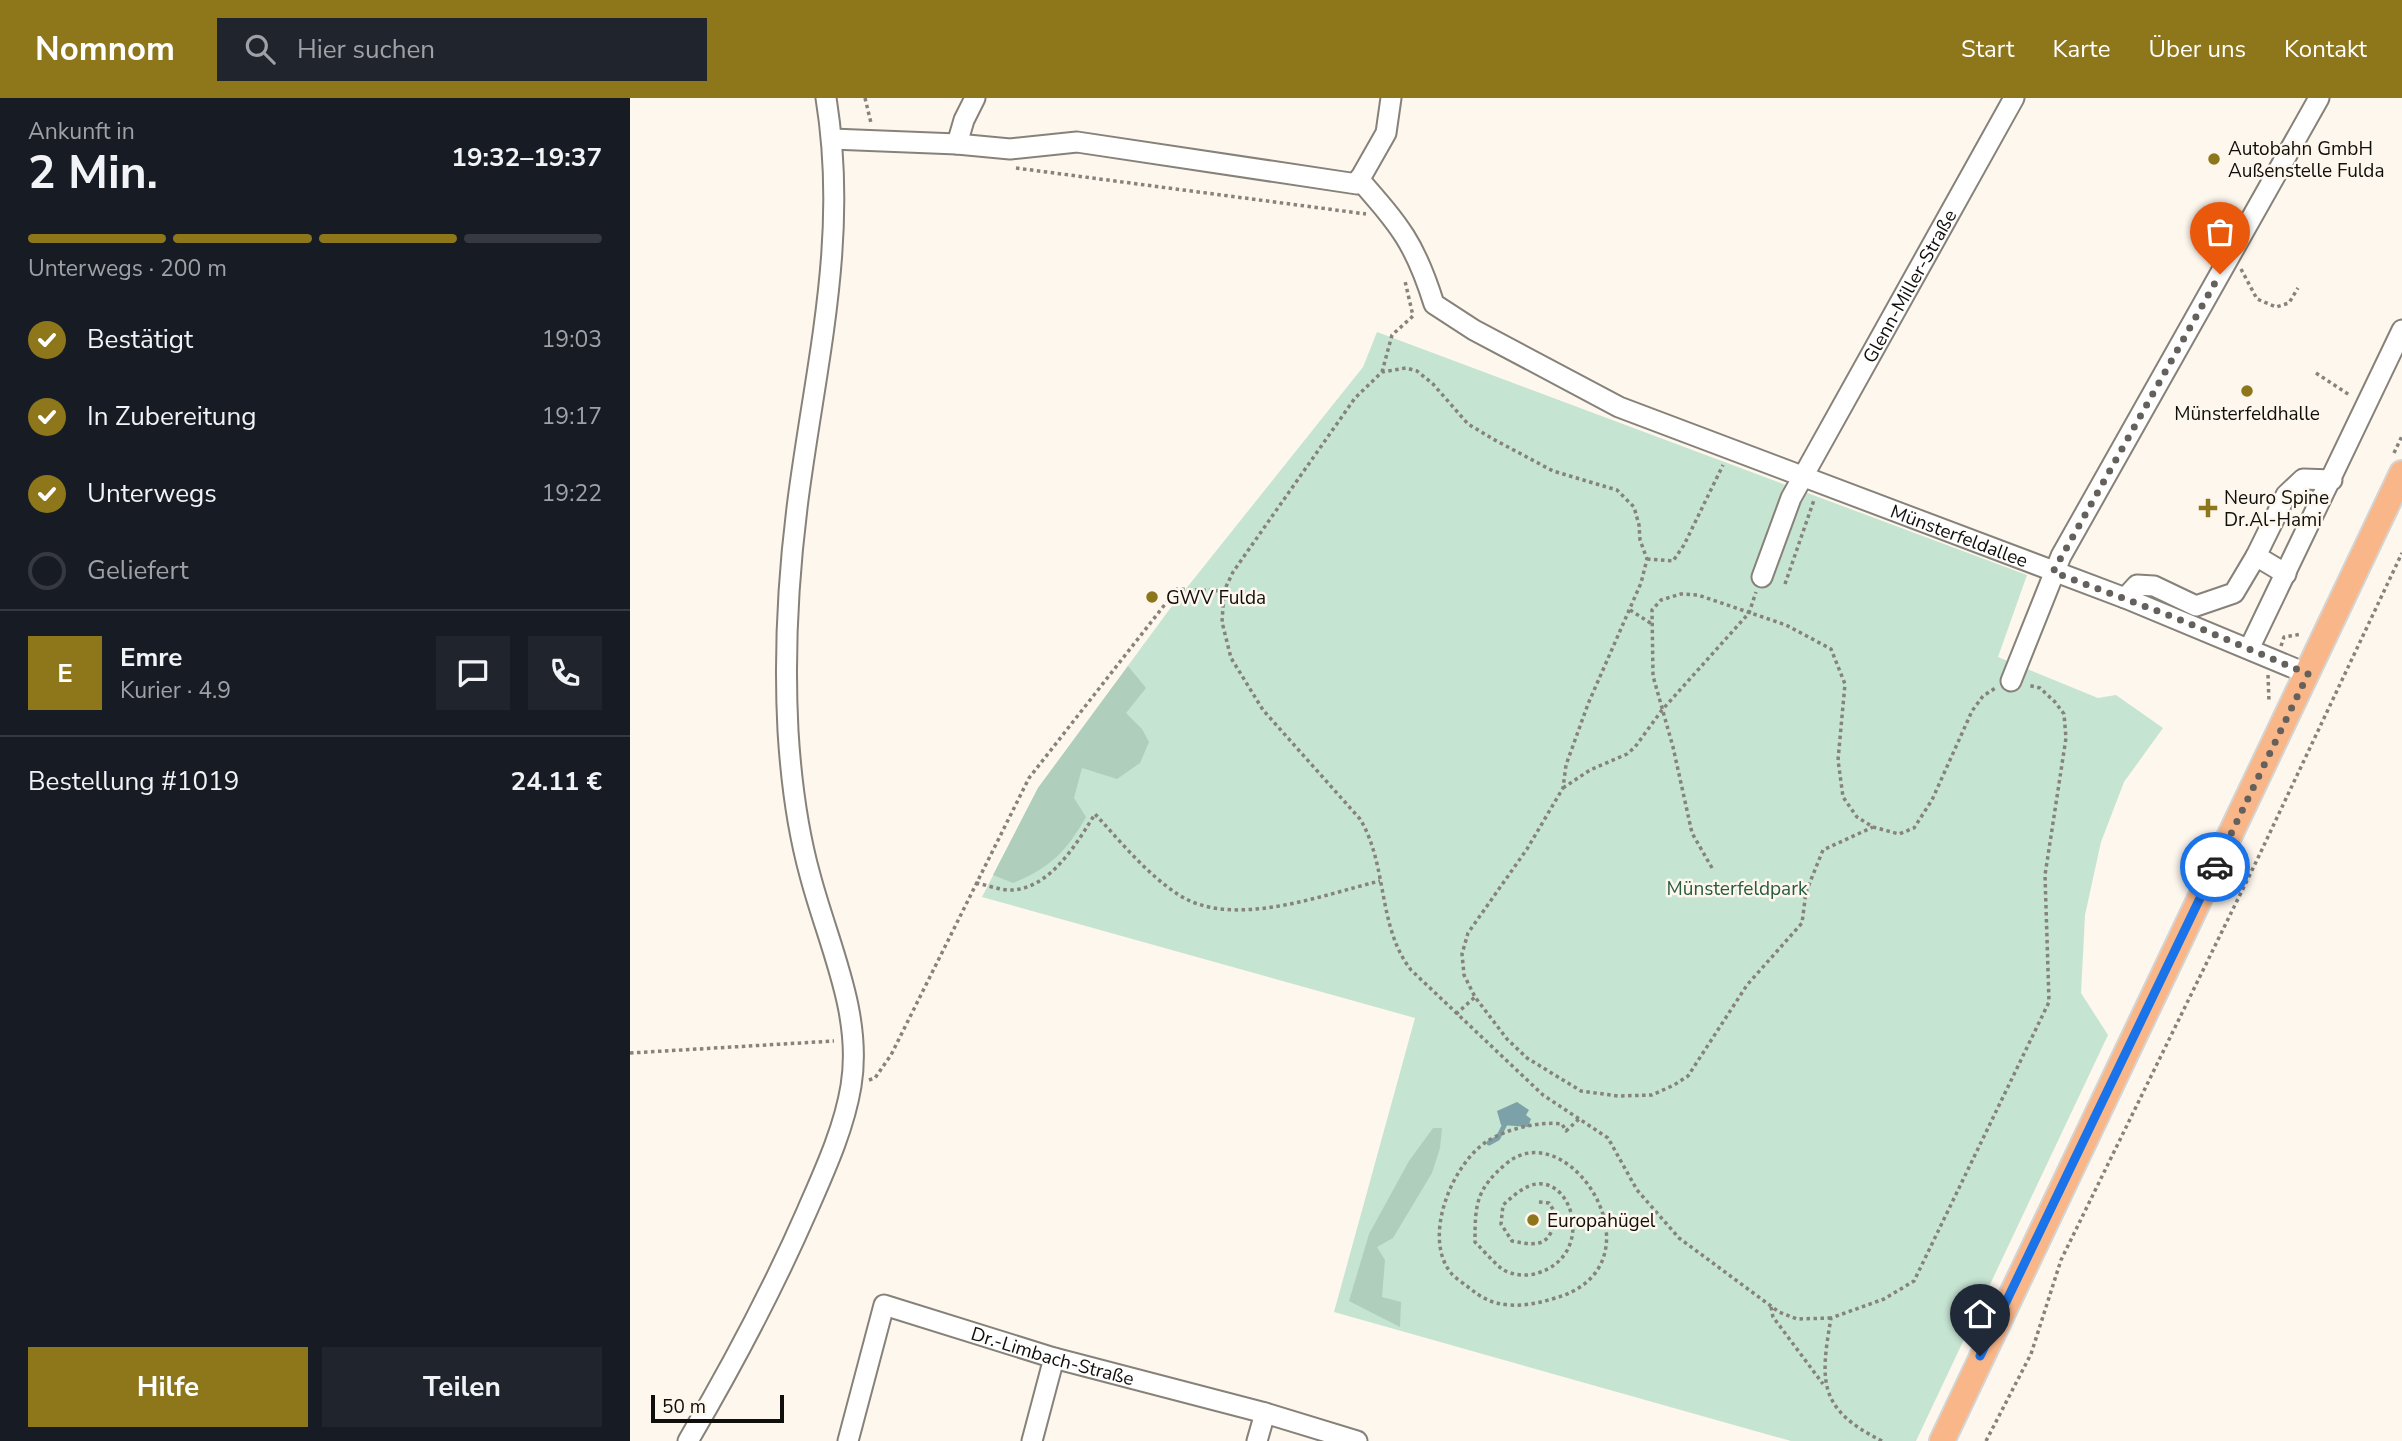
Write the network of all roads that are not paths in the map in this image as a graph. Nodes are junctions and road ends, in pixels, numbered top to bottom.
1 (826, 98) edge
2 (975, 98) edge
3 (1391, 98) edge
4 (2014, 98) edge
5 (2319, 98) edge
6 (832, 139) junction
7 (957, 144) junction
8 (1359, 179) junction
9 (2402, 330) edge
10 (2402, 473) edge
11 (1806, 475) junction
12 (2332, 480) junction
13 (2256, 556) junction
14 (2053, 572) junction
15 (2286, 574) junction
16 (1762, 577) dead end
17 (2125, 598) junction
18 (2249, 649) junction
19 (2308, 674) junction
20 (2011, 681) road end
21 (1054, 1358) junction
22 (1265, 1413) junction
23 (688, 1441) edge
24 (848, 1441) edge
25 (1032, 1441) edge
26 (1257, 1441) edge
27 (1357, 1441) edge
28 (1942, 1441) edge

1 - 6 street
2 - 7 street
3 - 8 street
4 - 11 street, Glenn-Miller-Straße
5 - 14 street
6 - 7 street
6 - 23 street
7 - 8 street
8 - 11 street, Münsterfeldallee
9 - 12 street
10 - 19 main road
11 - 14 street, Münsterfeldallee
11 - 16 street, Glenn-Miller-Straße
12 - 13 street
12 - 15 street
13 - 15 street
13 - 17 street
14 - 17 street, Münsterfeldallee
14 - 20 street
15 - 18 street
17 - 18 street, Münsterfeldallee
18 - 19 street, Münsterfeldallee
19 - 28 main road
21 - 22 street, Dr.-Limbach-Straße
21 - 24 street, Dr.-Limbach-Straße
21 - 25 street
22 - 26 street
22 - 27 street, Dr.-Limbach-Straße

